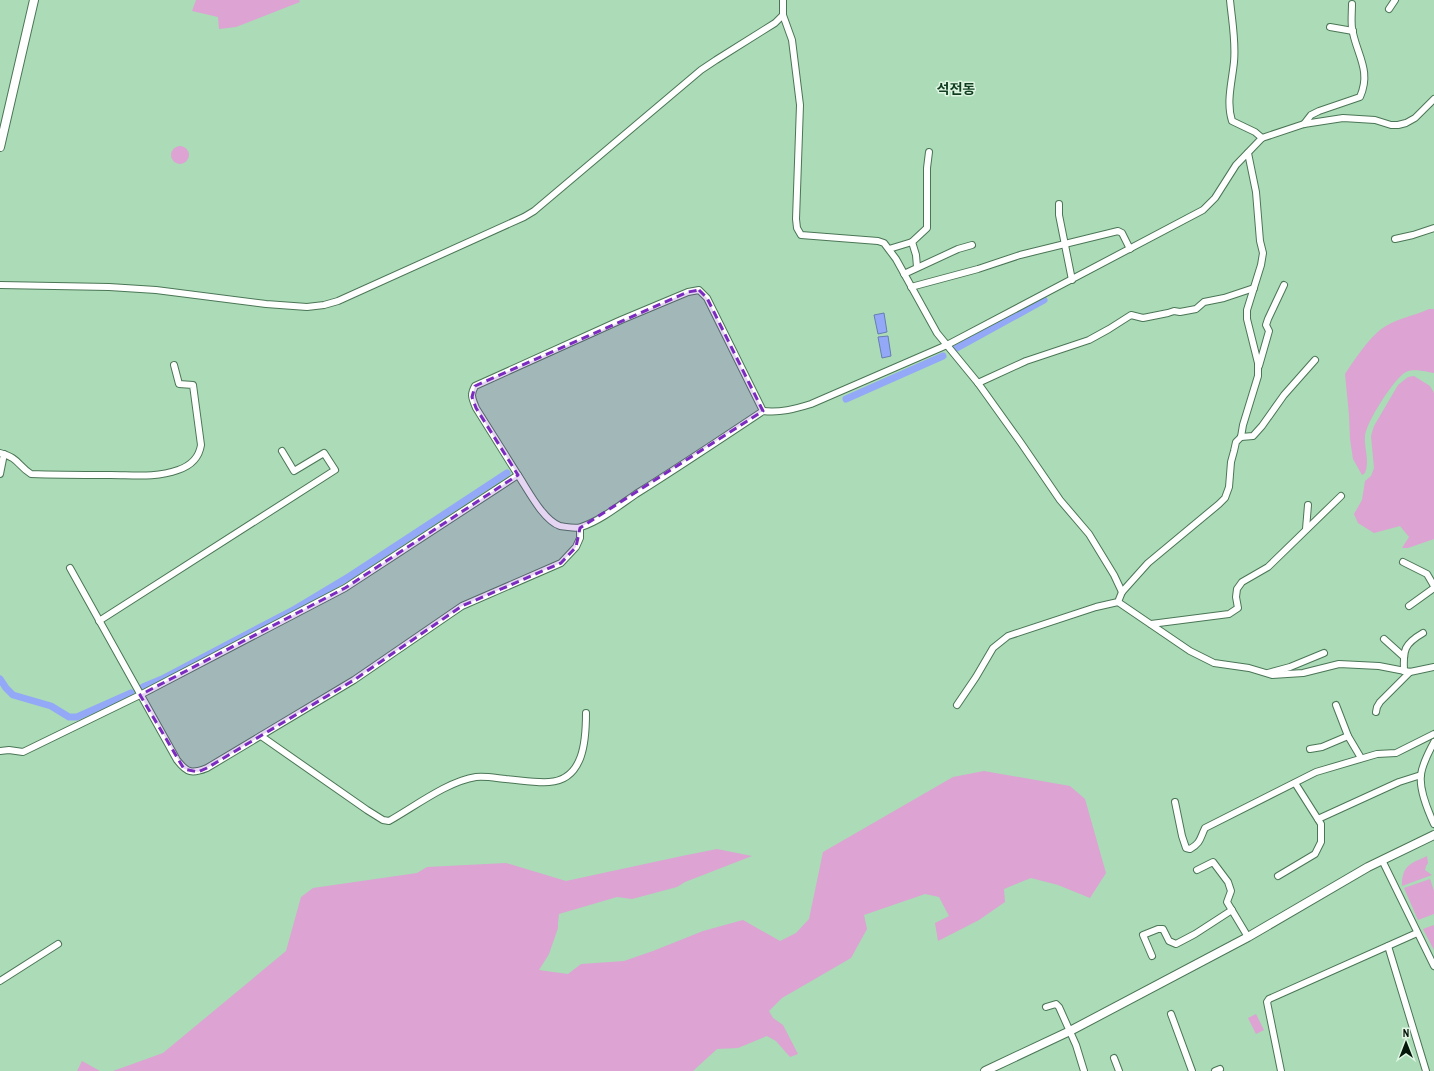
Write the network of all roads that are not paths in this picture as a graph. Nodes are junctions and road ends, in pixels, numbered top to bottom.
1 (34, 0) edge
2 (783, 0) edge
3 (1230, 0) edge
4 (1395, 0) edge
5 (1352, 4) dead end
6 (1389, 9) dead end
7 (783, 15) junction
8 (1330, 27) dead end
9 (1353, 31) junction
10 (1434, 99) edge
11 (1304, 124) junction
12 (1262, 138) junction
13 (0, 147) edge
14 (929, 152) dead end
15 (1248, 153) junction
16 (1059, 204) dead end
17 (1434, 228) edge
18 (1395, 239) dead end
19 (912, 242) junction
20 (1064, 244) junction
21 (972, 245) dead end
22 (889, 249) junction
23 (1130, 250) junction
24 (917, 268) junction
25 (904, 274) junction
26 (1072, 280) junction
27 (0, 285) edge
28 (1284, 285) dead end
29 (911, 287) junction
30 (1254, 288) junction
31 (947, 345) junction
32 (1315, 360) dead end
33 (174, 365) dead end
34 (1258, 369) junction
35 (978, 383) junction
36 (763, 411) junction
37 (1241, 437) junction
38 (282, 452) dead end
39 (2, 453) edge
40 (0, 474) edge
41 (518, 475) junction
42 (1341, 496) dead end
43 (1308, 505) dead end
44 (580, 528) junction
45 (1306, 529) junction
46 (1403, 562) dead end
47 (70, 568) dead end
48 (1434, 587) edge
49 (1122, 592) junction
50 (1118, 602) junction
51 (1408, 606) dead end
52 (99, 620) junction
53 (1151, 624) junction
54 (1423, 634) dead end
55 (1384, 639) dead end
56 (1324, 652) dead end
57 (1404, 657) junction
58 (1434, 667) edge
59 (1407, 671) junction
60 (1267, 673) junction
61 (140, 695) junction
62 (957, 705) dead end
63 (1336, 705) dead end
64 (1376, 712) dead end
65 (586, 713) dead end
66 (1434, 734) edge
67 (261, 736) junction
68 (1348, 736) junction
69 (1434, 742) edge
70 (0, 750) edge
71 (1310, 750) dead end
72 (1361, 758) junction
73 (1421, 775) junction
74 (1295, 783) junction
75 (1175, 802) dead end
76 (1318, 819) junction
77 (1434, 824) edge
78 (1434, 835) edge
79 (1382, 860) junction
80 (1197, 870) dead end
81 (1278, 876) dead end
82 (1232, 910) junction
83 (1417, 933) junction
84 (1248, 938) junction
85 (58, 944) dead end
86 (1388, 946) junction
87 (1152, 956) dead end
88 (1434, 966) edge
89 (0, 982) edge
90 (1046, 1007) dead end
91 (1171, 1014) dead end
92 (1070, 1031) junction
93 (1114, 1058) dead end
94 (985, 1071) edge
95 (1084, 1071) edge
96 (1119, 1071) edge
97 (1192, 1071) edge
98 (1281, 1071) edge
99 (1426, 1071) edge

1 - 13 main road
2 - 7 street
3 - 12 street
4 - 6 street
5 - 9 street
7 - 22 street
7 - 27 street
8 - 9 street
9 - 11 street
10 - 11 street
11 - 12 street
12 - 15 street
14 - 19 street
15 - 23 street
15 - 30 street
16 - 20 street
17 - 18 street
19 - 22 street
19 - 24 street
20 - 23 street
20 - 26 street
20 - 29 street
21 - 24 street
22 - 25 street
23 - 26 street
24 - 25 street
25 - 29 street
26 - 31 street
28 - 34 street
29 - 31 street
30 - 34 street
30 - 35 street
31 - 35 street
31 - 36 street
32 - 37 street
33 - 39 street
34 - 37 street
35 - 49 street
36 - 41 street
36 - 44 street
37 - 49 street
38 - 52 street
39 - 40 street
41 - 44 street
41 - 61 street
42 - 45 street
43 - 45 street
44 - 67 street
45 - 53 street
46 - 48 street
47 - 52 street
48 - 51 street
49 - 50 street
50 - 53 street
50 - 62 street
52 - 61 street
53 - 60 street
54 - 57 street
55 - 57 street
56 - 60 street
57 - 59 street
58 - 59 street
59 - 60 street
59 - 64 street
61 - 67 street
61 - 70 street
63 - 68 street
65 - 67 street
66 - 72 street
68 - 71 street
68 - 72 street
69 - 73 street
72 - 74 street
73 - 76 street
73 - 77 street
74 - 75 street
74 - 76 street
76 - 81 street
78 - 79 main road
79 - 83 street
79 - 84 main road
80 - 82 street
82 - 84 street
82 - 87 street
83 - 86 street
83 - 88 street
84 - 92 main road
85 - 89 street
86 - 98 street
86 - 99 street
90 - 92 street
91 - 97 street
92 - 94 main road
92 - 95 street
93 - 96 street

